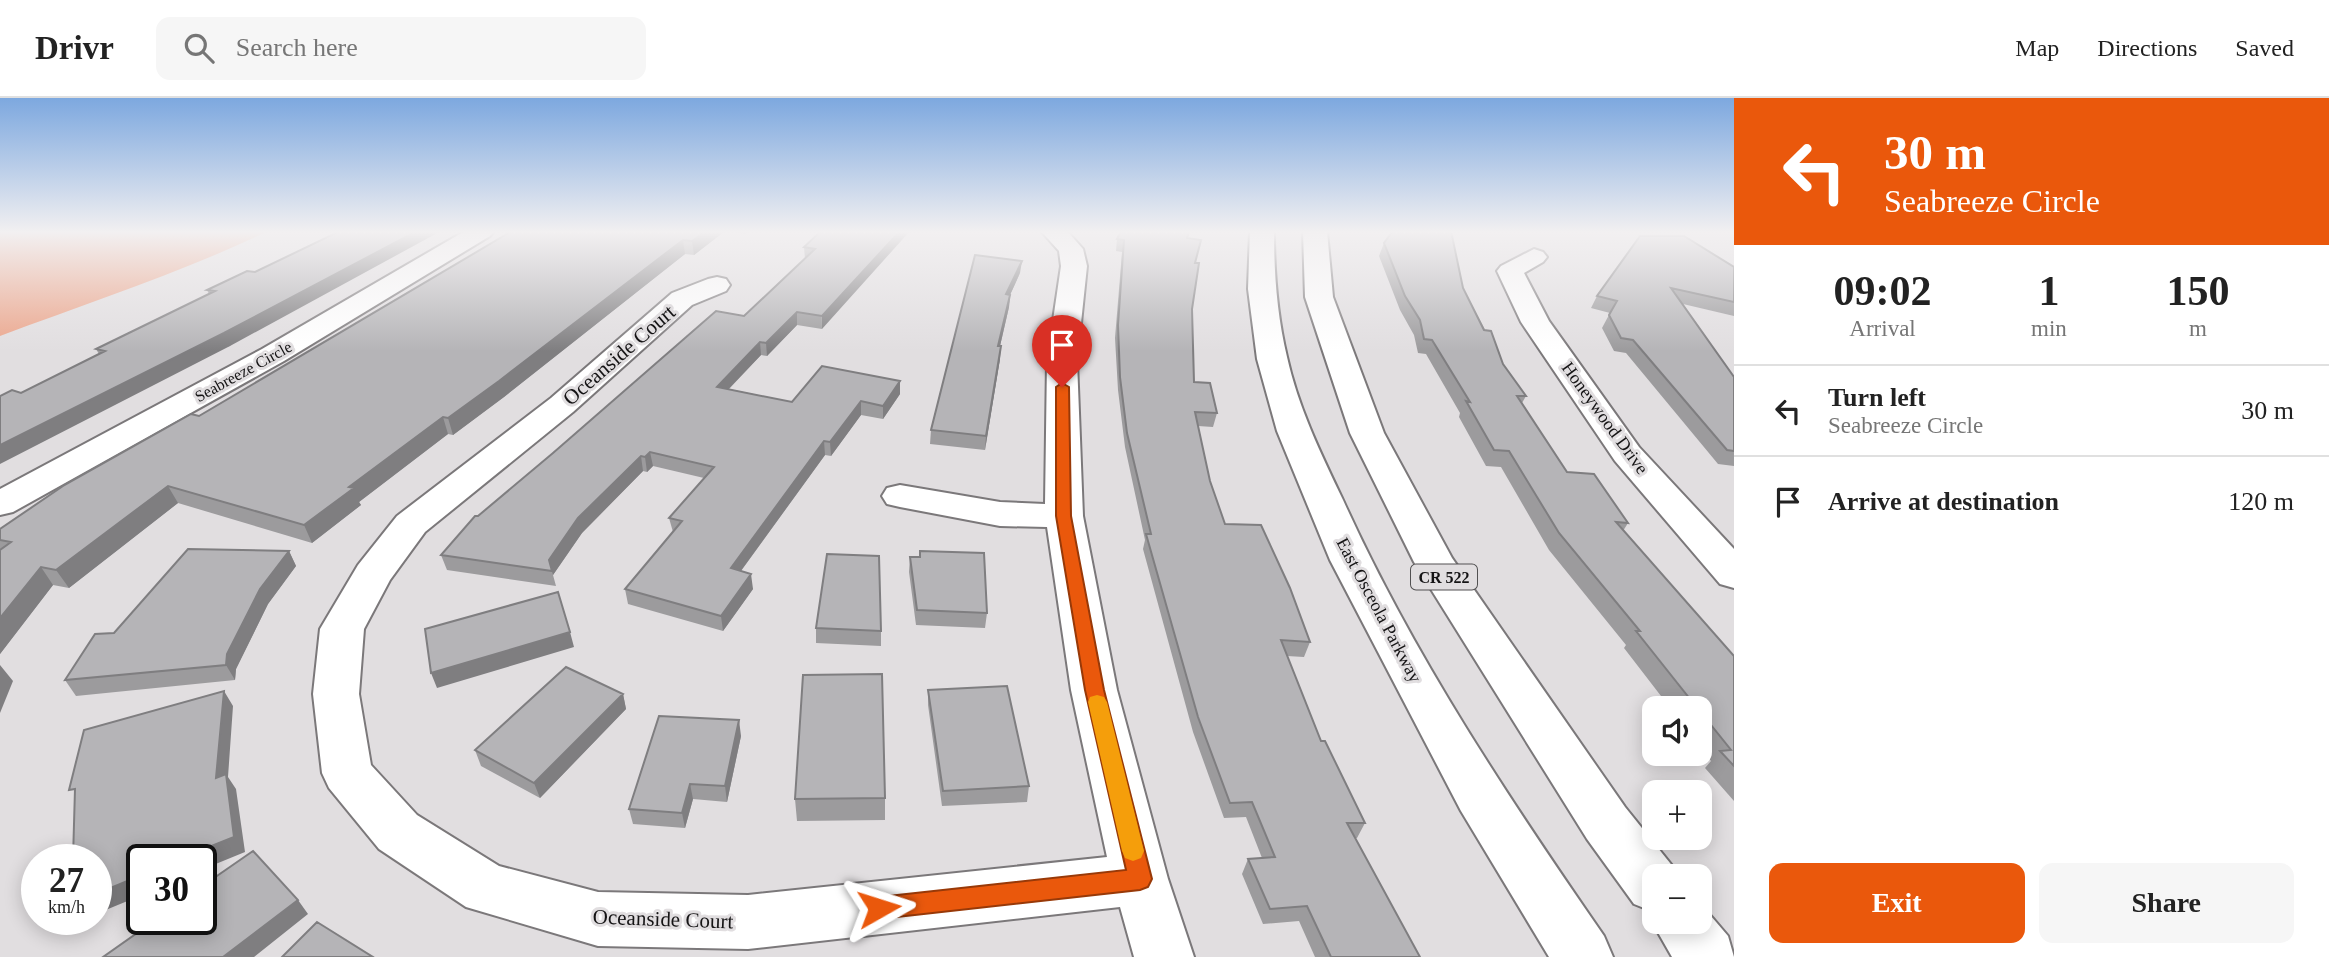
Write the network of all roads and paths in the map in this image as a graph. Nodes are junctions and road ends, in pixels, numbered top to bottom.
1 (414, 271) edge
2 (1073, 271) edge
3 (1261, 271) edge
4 (1316, 271) edge
5 (1510, 271) edge
6 (717, 285) dead end
7 (900, 496) dead end
8 (0, 504) edge
9 (1063, 516) junction
10 (1734, 574) edge
11 (1642, 870) edge
12 (1140, 879) junction
13 (1690, 934) edge
14 (1164, 957) edge
15 (1583, 957) edge
16 (1707, 957) edge

1 - 8 street, Seabreeze Circle
2 - 9 street
3 - 15 street, East Osceola Parkway
4 - 11 street, CR 522
5 - 10 street, Honeywood Drive
6 - 12 street, Oceanside Court
7 - 9 street
9 - 12 street
12 - 14 street
13 - 16 street

